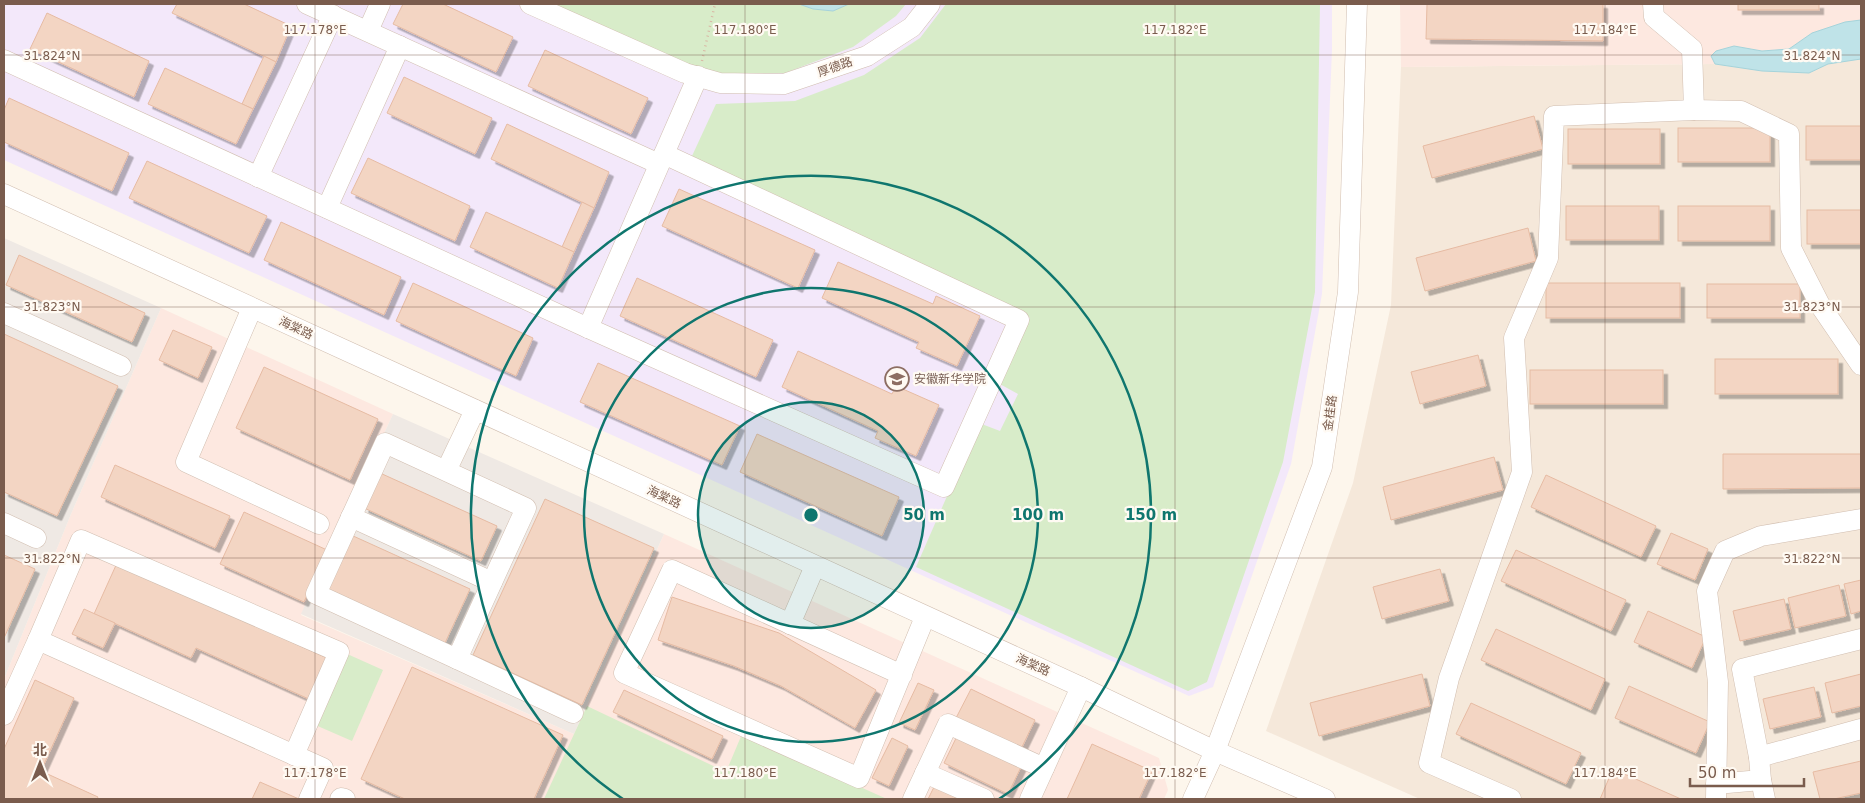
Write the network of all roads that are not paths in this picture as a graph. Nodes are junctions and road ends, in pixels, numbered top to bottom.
1 (307, 4) edge
2 (380, 4) edge
3 (530, 4) edge
4 (930, 4) edge
5 (1357, 4) edge
6 (1653, 4) edge
7 (333, 15) junction
8 (368, 32) junction
9 (400, 46) junction
10 (4, 60) edge
11 (698, 76) junction
12 (1694, 110) junction
13 (661, 159) junction
14 (258, 177) junction
15 (4, 194) edge
16 (327, 208) junction
17 (252, 308) junction
18 (4, 313) edge
19 (588, 328) junction
20 (121, 366) dead end
21 (1861, 366) edge
22 (475, 410) junction
23 (446, 471) junction
24 (351, 518) junction
25 (1861, 519) edge
26 (4, 523) edge
27 (319, 524) dead end
28 (36, 538) dead end
29 (815, 566) junction
30 (492, 582) junction
31 (926, 617) junction
32 (790, 624) junction
33 (1861, 639) edge
34 (38, 640) junction
35 (457, 659) junction
36 (902, 675) junction
37 (1081, 687) junction
38 (573, 713) dead end
39 (4, 715) edge
40 (1861, 729) edge
41 (1215, 751) junction
42 (294, 755) junction
43 (1759, 756) junction
44 (1044, 768) junction
45 (925, 773) junction
46 (1763, 790) edge
47 (1716, 792) edge
48 (309, 799) edge
49 (340, 799) edge
50 (345, 799) edge
51 (913, 799) edge
52 (984, 799) edge
53 (1030, 799) edge
54 (1193, 799) edge
55 (1325, 799) edge
56 (1511, 799) edge

1 - 7 street
2 - 8 street
3 - 11 street, 厚德路
4 - 11 street, 厚德路
5 - 41 street, 金桂路
6 - 12 street
7 - 8 street
7 - 14 street
8 - 9 street
9 - 13 street
9 - 16 street
10 - 14 street
11 - 13 street
12 - 21 street
12 - 56 street
13 - 19 street
13 - 19 street
14 - 16 street
15 - 17 street, 海棠路
16 - 19 street
17 - 22 street, 海棠路
17 - 27 street
18 - 20 street
22 - 23 street
22 - 29 street, 海棠路
23 - 24 street
23 - 30 street
24 - 30 street
24 - 35 street
25 - 47 street
26 - 28 street
29 - 31 street, 海棠路
29 - 32 street
30 - 35 street
31 - 36 street
31 - 37 street, 海棠路
32 - 36 street
32 - 36 street
33 - 43 street
34 - 39 street
34 - 42 street
34 - 42 street
35 - 38 street
37 - 41 street, 海棠路
37 - 44 street
40 - 43 street
41 - 54 street, 金桂路
41 - 55 street, 海棠路
42 - 48 street
43 - 46 street
44 - 45 street
44 - 53 street
45 - 51 street
45 - 52 street
46 - 47 street
49 - 50 street

